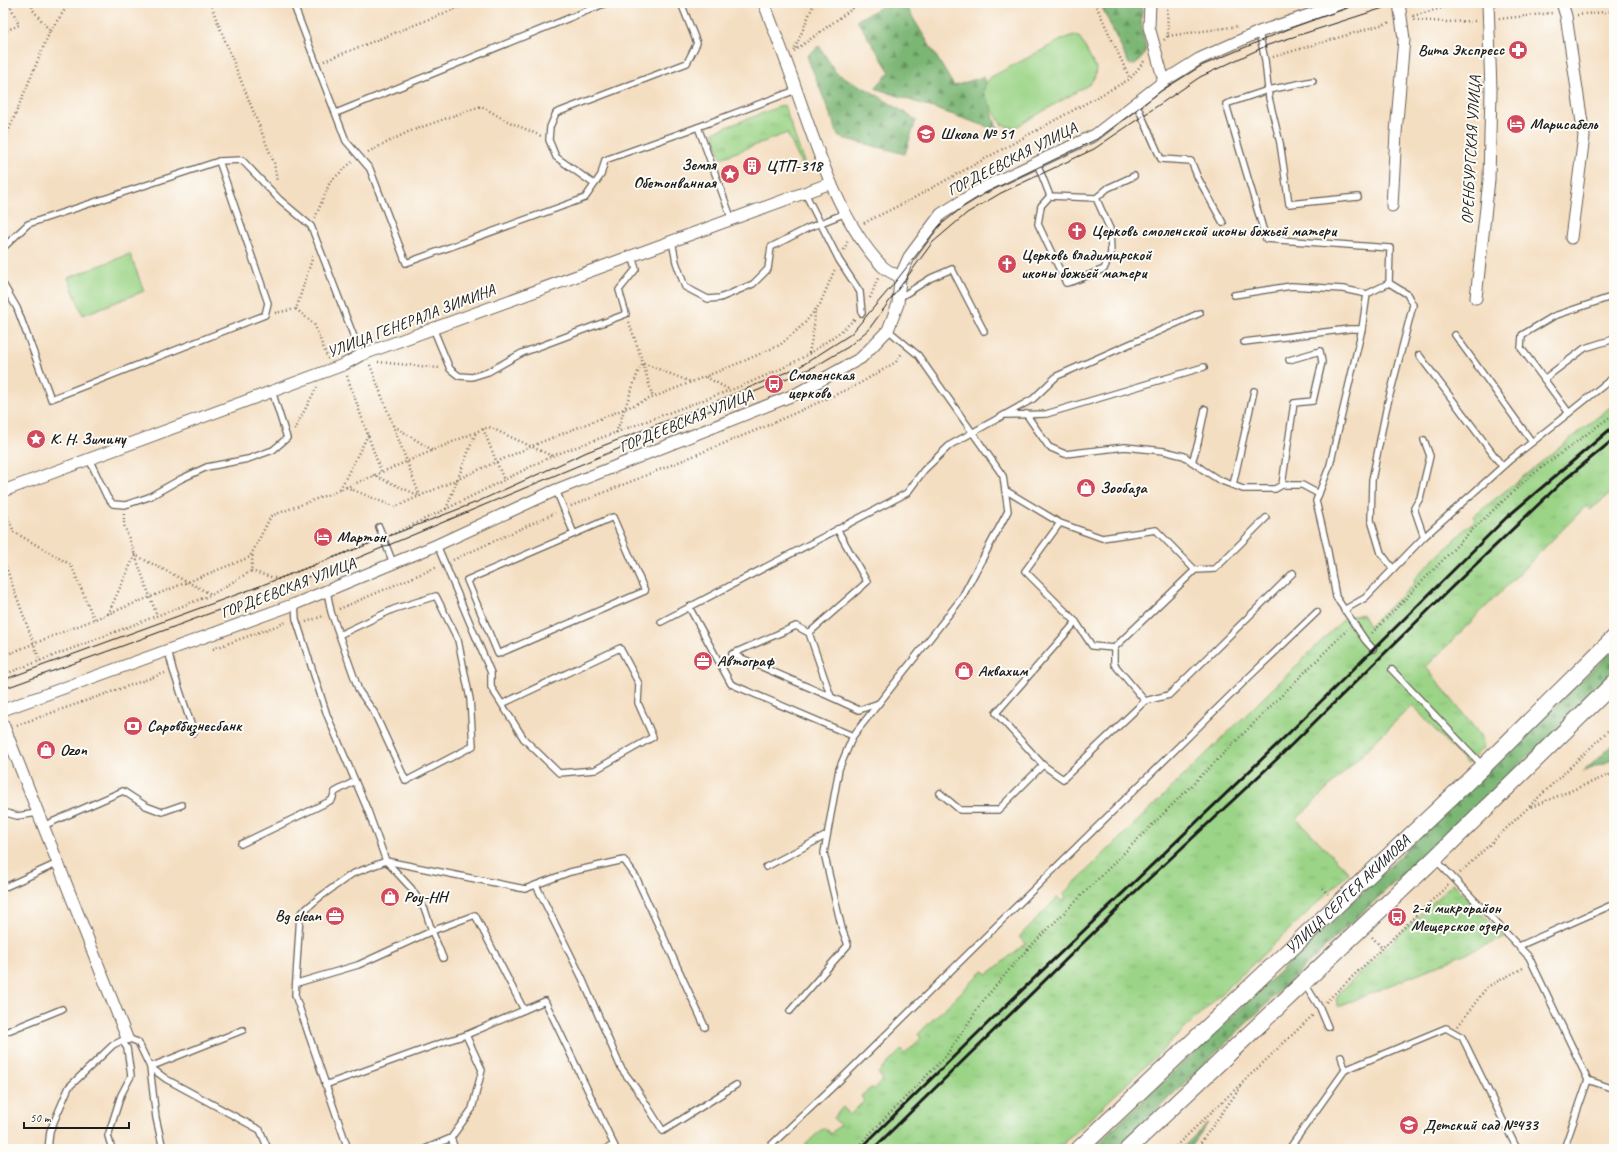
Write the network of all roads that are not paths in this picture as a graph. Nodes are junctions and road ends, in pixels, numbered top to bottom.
1 (293, 3) edge
2 (606, 3) edge
3 (681, 3) edge
4 (764, 3) edge
5 (1150, 3) edge
6 (1342, 3) edge
7 (1399, 3) edge
8 (1488, 3) edge
9 (1562, 3) edge
10 (1259, 32) junction
11 (1164, 81) junction
12 (1313, 81) dead end
13 (796, 90) junction
14 (1268, 90) junction
15 (1136, 103) junction
16 (336, 113) junction
17 (698, 127) junction
18 (219, 161) junction
19 (1037, 163) junction
20 (1134, 176) dead end
21 (831, 183) junction
22 (594, 184) junction
23 (805, 193) junction
24 (1050, 196) junction
25 (1358, 197) dead end
26 (1096, 198) junction
27 (1392, 206) dead end
28 (846, 213) junction
29 (732, 220) junction
30 (821, 223) junction
31 (1223, 223) dead end
32 (1572, 238) dead end
33 (672, 241) junction
34 (3, 248) edge
35 (632, 256) junction
36 (900, 277) junction
37 (1389, 283) junction
38 (3, 284) edge
39 (1367, 294) junction
40 (1234, 295) dead end
41 (1614, 296) edge
42 (899, 298) junction
43 (1476, 298) dead end
44 (1200, 312) dead end
45 (862, 313) road end
46 (433, 328) junction
47 (1362, 329) junction
48 (888, 330) junction
49 (984, 331) dead end
50 (1455, 335) dead end
51 (1614, 339) edge
52 (1244, 342) dead end
53 (1419, 355) dead end
54 (365, 356) junction
55 (1289, 360) dead end
56 (1204, 367) dead end
57 (1614, 377) edge
58 (1544, 379) junction
59 (272, 391) junction
60 (1254, 391) dead end
61 (1205, 409) dead end
62 (1569, 413) junction
63 (1026, 414) junction
64 (1005, 415) junction
65 (973, 433) junction
66 (1424, 440) dead end
67 (1532, 442) junction
68 (89, 459) junction
69 (1192, 462) junction
70 (1502, 466) junction
71 (1233, 485) junction
72 (1282, 485) junction
73 (556, 490) junction
74 (1005, 490) junction
75 (3, 491) edge
76 (1319, 494) junction
77 (1266, 518) dead end
78 (1060, 523) junction
79 (379, 527) dead end
80 (837, 529) junction
81 (574, 534) junction
82 (1424, 537) junction
83 (437, 545) junction
84 (393, 563) junction
85 (1393, 569) junction
86 (1195, 570) junction
87 (1293, 573) dead end
88 (327, 591) junction
89 (295, 604) junction
90 (689, 607) junction
91 (1344, 610) junction
92 (1317, 612) dead end
93 (661, 622) dead end
94 (1076, 622) junction
95 (809, 633) junction
96 (339, 635) junction
97 (1614, 638) edge
98 (1114, 648) junction
99 (1373, 649) dead end
100 (168, 650) junction
101 (1392, 670) dead end
102 (1614, 683) edge
103 (831, 697) junction
104 (1145, 701) junction
105 (880, 703) junction
106 (502, 704) junction
107 (3, 710) edge
108 (4, 727) edge
109 (194, 732) dead end
110 (853, 736) junction
111 (1043, 765) junction
112 (1483, 766) junction
113 (355, 781) junction
114 (940, 792) dead end
115 (182, 805) dead end
116 (3, 812) edge
117 (38, 813) junction
118 (43, 826) junction
119 (828, 835) junction
120 (241, 844) dead end
121 (1434, 859) junction
122 (386, 861) junction
123 (58, 864) junction
124 (766, 867) dead end
125 (536, 885) junction
126 (3, 888) edge
127 (1614, 904) edge
128 (432, 931) junction
129 (1519, 946) junction
130 (443, 958) dead end
131 (1303, 982) junction
132 (297, 983) junction
133 (62, 1009) dead end
134 (524, 1010) junction
135 (790, 1011) dead end
136 (705, 1027) dead end
137 (1328, 1028) dead end
138 (244, 1030) dead end
139 (3, 1033) edge
140 (466, 1035) junction
141 (125, 1039) junction
142 (1341, 1056) dead end
143 (150, 1067) junction
144 (1345, 1070) junction
145 (1588, 1080) junction
146 (325, 1085) junction
147 (736, 1086) dead end
148 (1614, 1089) edge
149 (451, 1138) junction
150 (615, 1147) edge
151 (48, 1149) edge
152 (112, 1149) edge
153 (163, 1149) edge
154 (268, 1149) edge
155 (348, 1149) edge
156 (425, 1149) edge
157 (455, 1149) edge
158 (606, 1149) edge
159 (767, 1149) edge
160 (1079, 1149) edge
161 (1128, 1149) edge
162 (1289, 1149) edge
163 (1517, 1149) edge
164 (1564, 1149) edge

1 - 16 lane
2 - 16 lane
3 - 22 lane
4 - 13 street
5 - 11 street
6 - 10 street, ГОРДЕЕВСКАЯ УЛИЦА
7 - 27 street
8 - 43 street, ОРЕНБУРГСКАЯ УЛИЦА
9 - 32 street
10 - 11 street, ГОРДЕЕВСКАЯ УЛИЦА
10 - 14 lane
11 - 15 street, ГОРДЕЕВСКАЯ УЛИЦА
12 - 14 lane
13 - 17 lane
13 - 21 street
14 - 25 lane
14 - 37 lane
15 - 19 street, ГОРДЕЕВСКАЯ УЛИЦА
15 - 31 lane
16 - 22 lane
17 - 22 lane
17 - 29 lane
18 - 34 lane
18 - 38 lane
18 - 54 lane
19 - 24 lane
19 - 36 street, ГОРДЕЕВСКАЯ УЛИЦА
20 - 26 lane
21 - 23 street, УЛИЦА ГЕНЕРАЛА ЗИМИНА
21 - 28 street
23 - 29 street, УЛИЦА ГЕНЕРАЛА ЗИМИНА
23 - 30 lane
24 - 26 lane
24 - 26 lane
28 - 30 lane
28 - 36 street
29 - 33 street, УЛИЦА ГЕНЕРАЛА ЗИМИНА
30 - 33 lane
30 - 45 lane
33 - 35 street, УЛИЦА ГЕНЕРАЛА ЗИМИНА
35 - 46 street, УЛИЦА ГЕНЕРАЛА ЗИМИНА
35 - 46 lane
36 - 42 street, ГОРДЕЕВСКАЯ УЛИЦА
37 - 39 lane
37 - 85 lane
39 - 40 lane
39 - 47 lane
41 - 58 lane
42 - 48 street, ГОРДЕЕВСКАЯ УЛИЦА
42 - 49 lane
44 - 64 lane
46 - 54 street, УЛИЦА ГЕНЕРАЛА ЗИМИНА
47 - 52 lane
47 - 76 lane
48 - 65 lane
48 - 73 street, ГОРДЕЕВСКАЯ УЛИЦА
50 - 67 lane
51 - 58 lane
53 - 70 lane
54 - 59 street, УЛИЦА ГЕНЕРАЛА ЗИМИНА
55 - 72 lane
56 - 63 lane
57 - 62 lane
58 - 62 lane
59 - 68 street, УЛИЦА ГЕНЕРАЛА ЗИМИНА
59 - 68 lane
60 - 71 lane
61 - 69 lane
62 - 67 lane
63 - 64 lane
63 - 69 lane
64 - 65 lane
65 - 74 lane
65 - 80 lane
66 - 82 lane
67 - 70 lane
68 - 75 street, УЛИЦА ГЕНЕРАЛА ЗИМИНА
69 - 71 lane
70 - 82 lane
71 - 72 lane
72 - 76 lane
73 - 81 lane
73 - 83 street, ГОРДЕЕВСКАЯ УЛИЦА
74 - 78 lane
74 - 105 lane
76 - 91 lane
77 - 86 lane
78 - 86 lane
78 - 94 lane
79 - 84 lane
80 - 90 lane
80 - 95 lane
81 - 81 lane
82 - 85 lane
83 - 84 street, ГОРДЕЕВСКАЯ УЛИЦА
83 - 106 lane
84 - 88 street, ГОРДЕЕВСКАЯ УЛИЦА
85 - 91 lane
86 - 98 lane
87 - 104 lane
88 - 89 street, ГОРДЕЕВСКАЯ УЛИЦА
88 - 96 lane
89 - 100 street, ГОРДЕЕВСКАЯ УЛИЦА
89 - 113 lane
90 - 93 lane
90 - 110 lane
91 - 99 lane
92 - 159 lane
94 - 98 lane
94 - 111 lane
95 - 103 lane
95 - 103 lane
96 - 96 lane
97 - 112 main road, УЛИЦА СЕРГЕЯ АКИМОВА
98 - 104 lane
100 - 107 street, ГОРДЕЕВСКАЯ УЛИЦА
100 - 109 lane
101 - 112 lane
102 - 121 main road, УЛИЦА СЕРГЕЯ АКИМОВА
103 - 105 lane
104 - 111 lane
105 - 110 lane
106 - 106 lane
108 - 117 street
110 - 119 lane
111 - 114 lane
112 - 160 main road, УЛИЦА СЕРГЕЯ АКИМОВА
113 - 120 lane
113 - 122 lane
115 - 118 lane
116 - 117 lane
117 - 118 street
118 - 123 street
119 - 124 lane
119 - 135 lane
121 - 129 lane
121 - 131 main road, УЛИЦА СЕРГЕЯ АКИМОВА
122 - 125 lane
122 - 128 lane
122 - 132 lane
123 - 126 lane
123 - 141 street
125 - 136 lane
125 - 147 lane
127 - 129 lane
128 - 130 lane
128 - 132 lane
128 - 134 lane
129 - 145 lane
131 - 137 lane
131 - 161 main road, УЛИЦА СЕРГЕЯ АКИМОВА
132 - 146 lane
133 - 139 lane
134 - 140 lane
134 - 150 lane
138 - 143 lane
140 - 146 lane
140 - 149 lane
141 - 143 lane
141 - 151 lane
141 - 152 lane
142 - 144 lane
143 - 153 lane
143 - 154 lane
144 - 162 lane
144 - 163 lane
145 - 148 lane
145 - 164 lane
146 - 155 lane
149 - 156 lane
149 - 157 lane
150 - 158 lane

